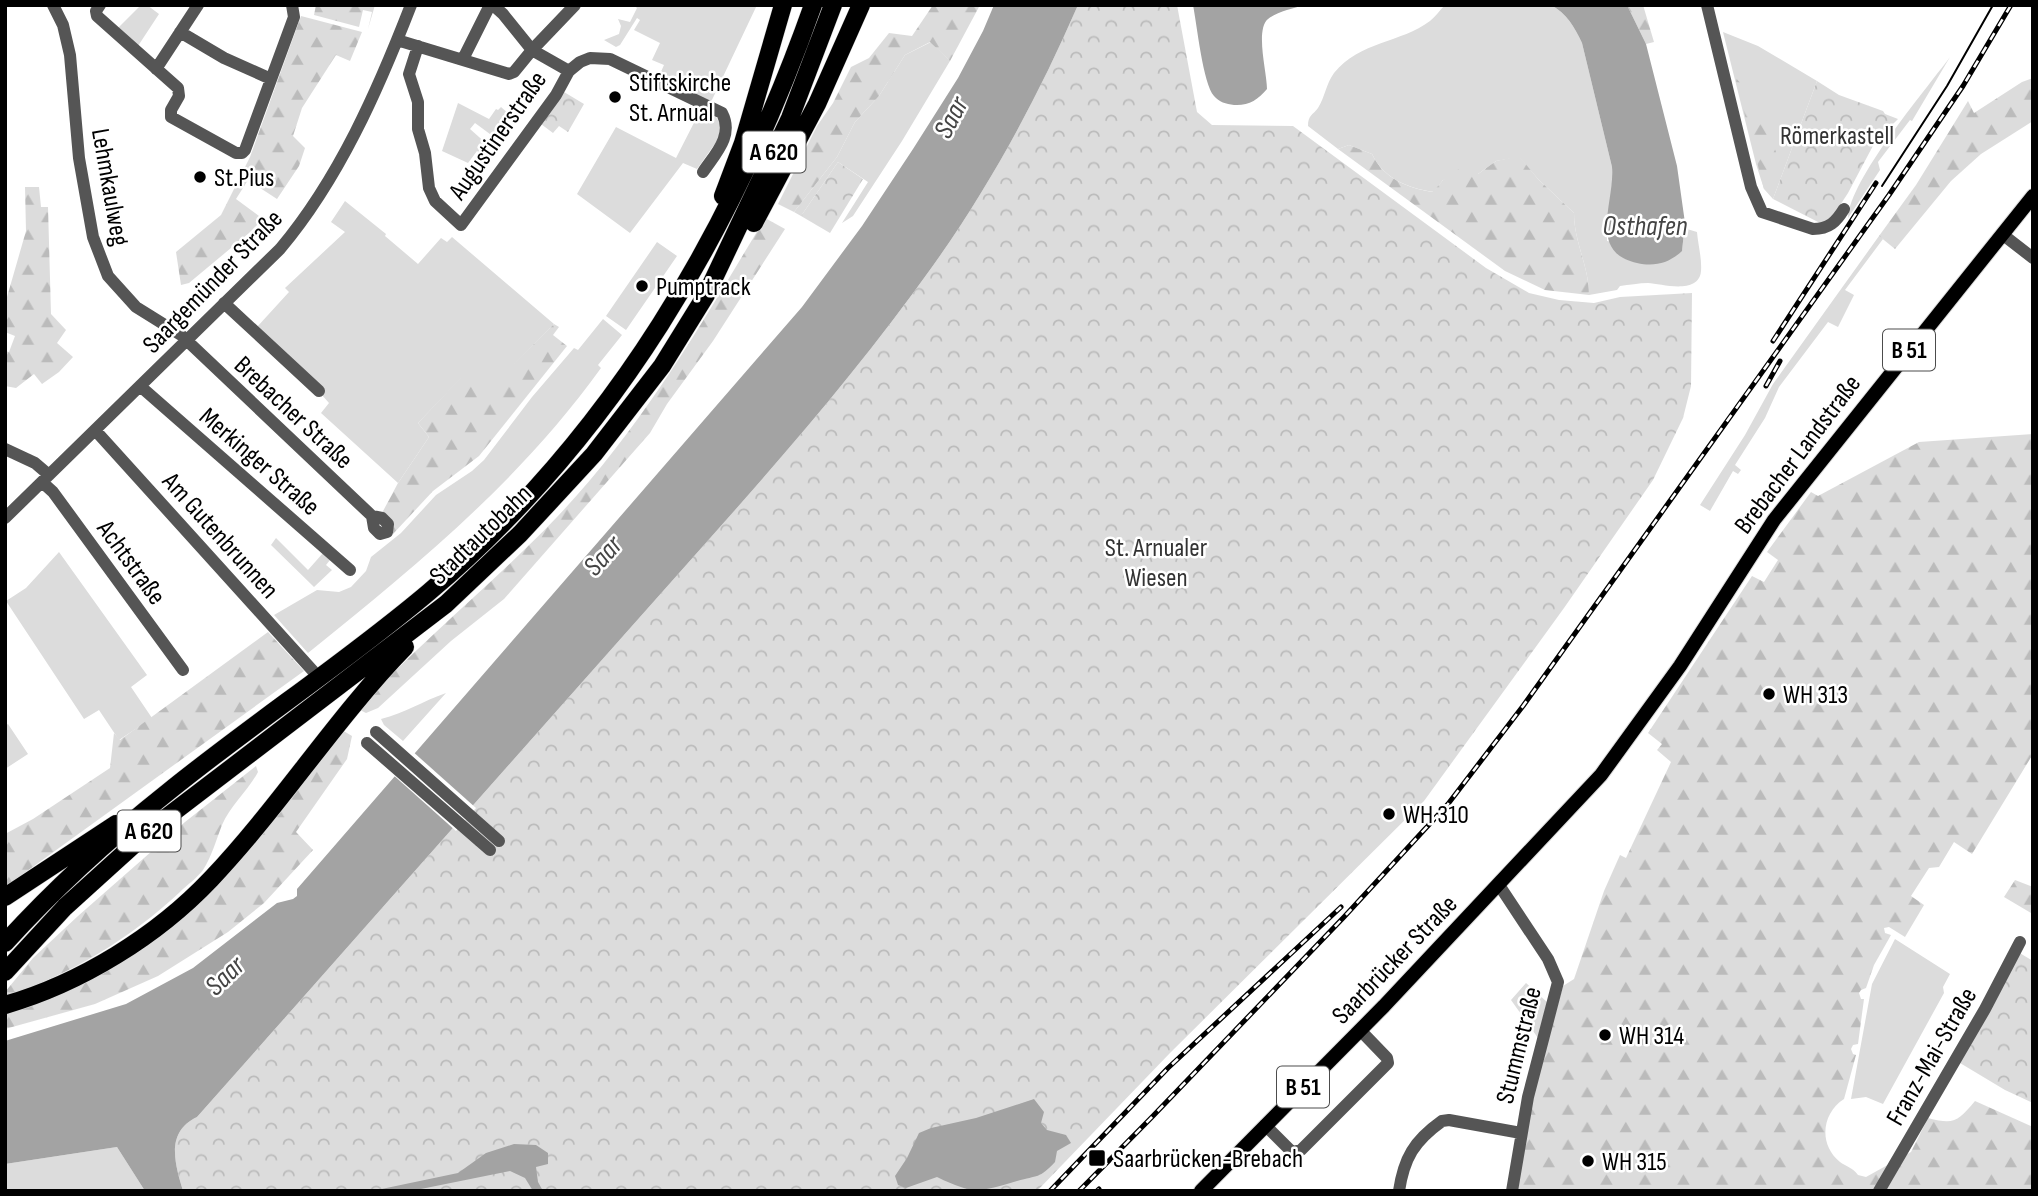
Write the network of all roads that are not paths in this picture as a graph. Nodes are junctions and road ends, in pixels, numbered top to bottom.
1 (53, 5) edge
2 (100, 5) edge
3 (198, 5) edge
4 (411, 5) edge
5 (491, 5) edge
6 (575, 5) edge
7 (783, 5) edge
8 (813, 5) edge
9 (833, 5) edge
10 (861, 5) edge
11 (1707, 5) edge
12 (293, 8) edge
13 (180, 32) junction
14 (397, 40) junction
15 (418, 46) junction
16 (532, 50) junction
17 (463, 59) junction
18 (156, 69) junction
19 (569, 71) junction
20 (271, 79) junction
21 (703, 172) dead end
22 (2033, 196) edge
23 (1844, 209) dead end
24 (2002, 234) junction
25 (2033, 258) edge
26 (692, 271) junction
27 (706, 295) junction
28 (224, 303) junction
29 (186, 341) junction
30 (141, 386) junction
31 (319, 391) dead end
32 (95, 430) junction
33 (5, 449) edge
34 (45, 478) junction
35 (372, 516) dead end
36 (5, 518) edge
37 (350, 570) dead end
38 (446, 604) junction
39 (183, 670) dead end
40 (313, 671) dead end
41 (344, 672) junction
42 (376, 732) dead end
43 (367, 743) dead end
44 (1617, 755) joint
45 (167, 793) junction
46 (1499, 885) junction
47 (5, 897) edge
48 (2020, 942) dead end
49 (5, 943) edge
50 (5, 972) edge
51 (5, 1005) edge
52 (1360, 1030) junction
53 (1265, 1125) junction
54 (1521, 1133) junction
55 (1201, 1191) edge
56 (1399, 1191) edge
57 (1512, 1191) edge
58 (1879, 1191) edge

1 - 29 street, Lehmkaulweg
2 - 18 street
3 - 13 street
4 - 14 street, Saargemünder Straße
5 - 16 street
5 - 17 street
6 - 16 street
7 - 26 highway
8 - 26 highway, Stadtautobahn / A 620
9 - 27 highway, Stadtautobahn / A 620
10 - 27 highway
11 - 23 street
12 - 20 street
13 - 18 street
13 - 20 street
14 - 15 street
14 - 28 street, Saargemünder Straße
15 - 17 street
15 - 19 street, Augustinerstraße
16 - 17 street
16 - 19 street
18 - 20 street
19 - 21 street
22 - 24 main road, Brebacher Landstraße / B 51
24 - 25 street
24 - 44 main road, Brebacher Landstraße / B 51
26 - 41 highway, Stadtautobahn / A 620
27 - 38 highway, Stadtautobahn / A 620
28 - 29 street, Saargemünder Straße
28 - 31 street
29 - 30 street, Saargemünder Straße
29 - 35 street, Brebacher Straße
30 - 32 street, Saargemünder Straße
30 - 37 street, Merkinger Straße
32 - 34 street, Saargemünder Straße
32 - 40 street, Am Gutenbrunnen
33 - 34 street, Achtstraße
34 - 36 street, Saargemünder Straße
34 - 39 street, Achtstraße
38 - 41 highway, Stadtautobahn / A 620
38 - 51 highway
41 - 45 highway, Stadtautobahn / A 620
41 - 50 highway, Stadtautobahn / A 620
42 - 43 street
44 - 46 main road, Saarbrücker Straße / B 51
45 - 47 highway
45 - 49 highway, Stadtautobahn / A 620
46 - 52 main road, Saarbrücker Straße / B 51
46 - 54 street, Stummstraße
48 - 58 street, Franz-Mai-Straße
52 - 53 main road, Saarbrücker Straße / B 51
52 - 53 street
53 - 55 main road, Saarbrücker Straße / B 51
54 - 56 street
54 - 57 street, Stummstraße

